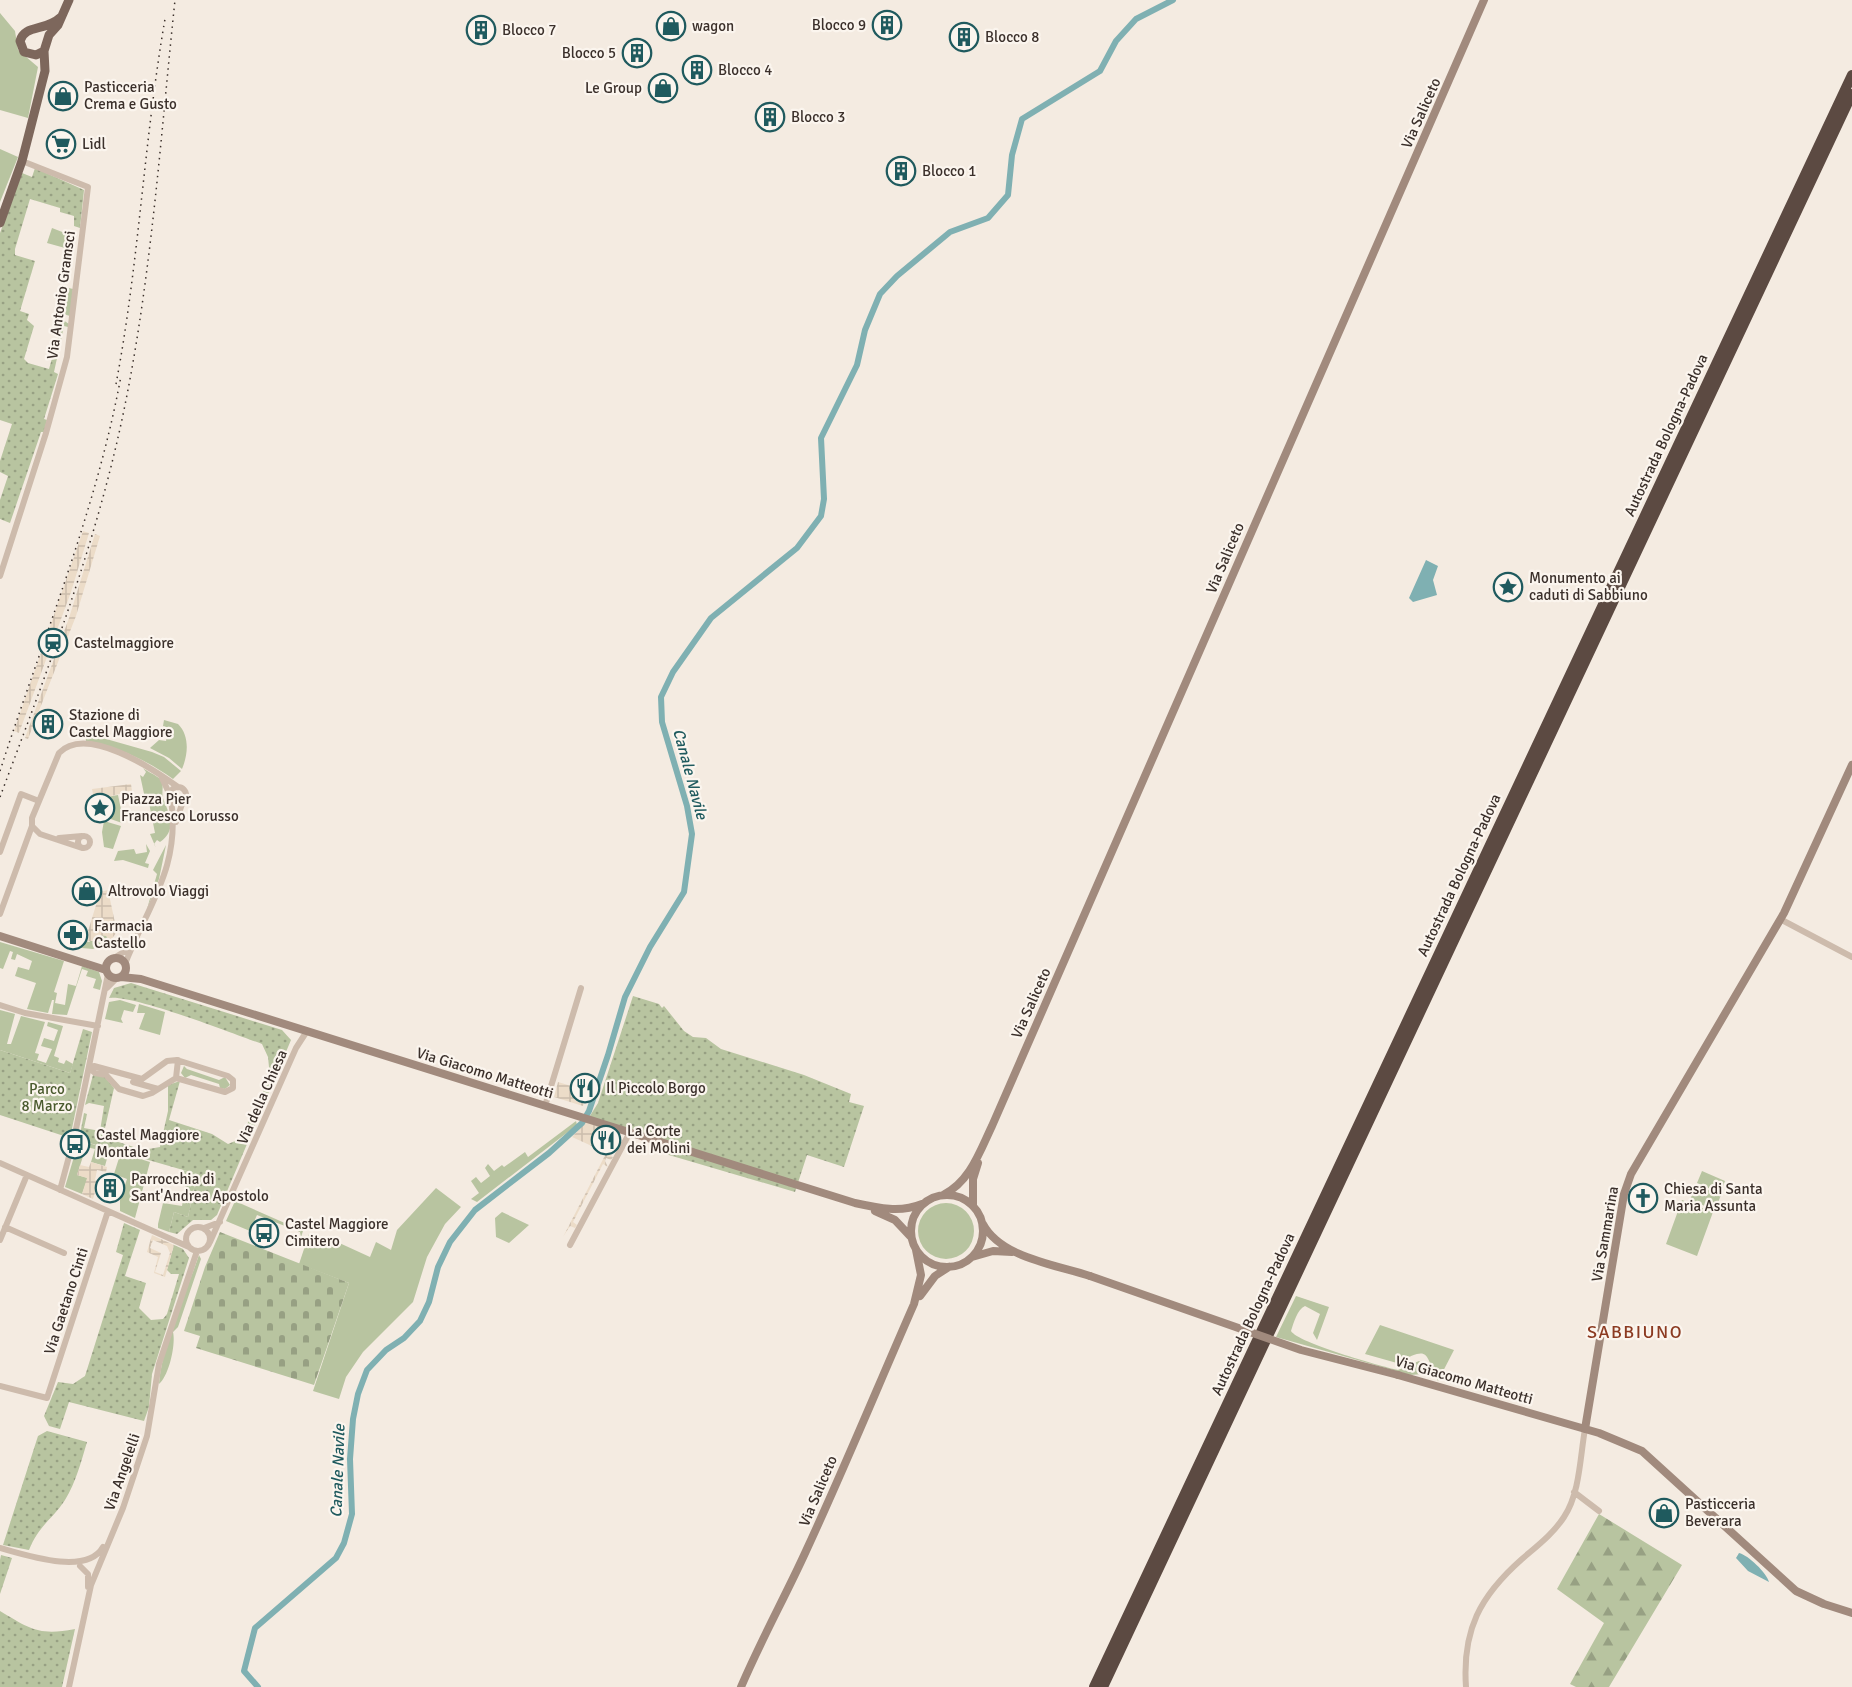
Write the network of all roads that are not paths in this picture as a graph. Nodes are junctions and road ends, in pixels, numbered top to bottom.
1 (69, 0) edge
2 (1484, 0) edge
3 (61, 17) junction
4 (38, 29) junction
5 (47, 39) junction
6 (44, 51) junction
7 (33, 55) junction
8 (1852, 75) edge
9 (43, 77) junction
10 (1852, 94) edge
11 (22, 161) junction
12 (0, 223) edge
13 (0, 576) edge
14 (1852, 765) edge
15 (159, 773) junction
16 (178, 787) junction
17 (171, 797) junction
18 (184, 800) junction
19 (39, 801) junction
20 (32, 826) junction
21 (174, 829) junction
22 (55, 838) junction
23 (0, 852) edge
24 (0, 914) edge
25 (1780, 919) junction
26 (0, 936) edge
27 (132, 945) junction
28 (1852, 957) edge
29 (112, 959) junction
30 (86, 962) junction
31 (126, 966) junction
32 (107, 972) junction
33 (119, 978) junction
34 (141, 979) junction
35 (106, 988) junction
36 (581, 988) dead end
37 (0, 1005) edge
38 (98, 1026) junction
39 (297, 1028) junction
40 (307, 1031) junction
41 (296, 1048) junction
42 (178, 1060) junction
43 (89, 1068) junction
44 (106, 1075) junction
45 (148, 1076) junction
46 (176, 1078) junction
47 (156, 1088) junction
48 (545, 1106) junction
49 (992, 1126) junction
50 (630, 1132) junction
51 (0, 1163) edge
52 (27, 1175) junction
53 (60, 1190) junction
54 (944, 1195) junction
55 (855, 1203) junction
56 (922, 1204) junction
57 (973, 1206) junction
58 (108, 1211) junction
59 (0, 1218) edge
60 (220, 1221) junction
61 (981, 1221) junction
62 (6, 1224) junction
63 (204, 1228) junction
64 (186, 1236) junction
65 (911, 1237) junction
66 (171, 1239) junction
67 (0, 1240) edge
68 (210, 1242) junction
69 (570, 1245) dead end
70 (193, 1249) junction
71 (916, 1250) junction
72 (64, 1253) dead end
73 (1023, 1254) junction
74 (969, 1259) junction
75 (949, 1267) junction
76 (914, 1304) junction
77 (0, 1386) edge
78 (1585, 1429) junction
79 (1574, 1492) junction
80 (1599, 1510) dead end
81 (121, 1513) junction
82 (0, 1548) edge
83 (80, 1563) junction
84 (97, 1570) junction
85 (85, 1611) junction
86 (1852, 1613) edge
87 (69, 1687) edge
88 (741, 1687) edge
89 (1094, 1687) edge
90 (1103, 1687) edge
91 (1466, 1687) edge

1 - 3 main road
2 - 49 main road, Via Saliceto
3 - 4 main road
3 - 5 main road
4 - 5 main road
4 - 7 main road
5 - 6 main road
6 - 7 main road
6 - 9 main road
7 - 9 main road
8 - 89 highway, Autostrada Bologna-Padova
9 - 11 main road
10 - 90 highway, Autostrada Bologna-Padova
11 - 12 main road
11 - 13 street, Via Antonio Gramsci
14 - 25 main road, Via Sammarina
15 - 16 street
15 - 17 street
15 - 19 street
16 - 17 street
16 - 18 street
17 - 18 street
17 - 21 street
18 - 21 street
19 - 20 street
19 - 23 street
20 - 22 street
20 - 24 street
21 - 27 street
22 - 22 street
25 - 28 street
25 - 78 main road, Via Sammarina
26 - 30 main road
27 - 29 street
27 - 31 street
29 - 30 main road
29 - 31 main road, Via Giacomo Matteotti
29 - 32 main road
30 - 32 main road
31 - 33 main road
31 - 34 main road, Via Giacomo Matteotti
32 - 33 main road, Via Giacomo Matteotti
32 - 35 street
33 - 34 main road, Via Giacomo Matteotti
33 - 35 street
34 - 39 main road, Via Giacomo Matteotti
35 - 38 street
36 - 48 street
37 - 38 street
38 - 43 street
39 - 40 main road, Via Giacomo Matteotti
39 - 41 street, Via della Chiesa
40 - 41 street, Via della Chiesa
40 - 48 main road, Via Giacomo Matteotti
41 - 60 street, Via della Chiesa
42 - 45 street
42 - 46 street
42 - 46 street
43 - 44 street
43 - 45 street
43 - 53 street
44 - 47 street
44 - 47 street
45 - 47 street
46 - 47 street
48 - 50 main road, Via Giacomo Matteotti
49 - 54 main road, Via Saliceto
49 - 57 main road, Via Saliceto
50 - 55 main road, Via Giacomo Matteotti
50 - 69 street
51 - 52 street
52 - 53 street
52 - 62 street
53 - 58 street
54 - 56 main road, Via Saliceto
54 - 57 main road
55 - 56 main road, Via Giacomo Matteotti
55 - 65 main road, Via Giacomo Matteotti
56 - 65 main road
57 - 61 main road
58 - 66 street
58 - 77 street, Via Gaetano Cinti
59 - 62 street
60 - 63 street
60 - 68 street, Via della Chiesa
61 - 73 main road, Via Giacomo Matteotti
61 - 74 main road
62 - 67 street
62 - 72 street
63 - 64 street
63 - 68 street
64 - 66 street
64 - 70 street
65 - 71 main road, Via Saliceto
66 - 70 street
68 - 70 street
70 - 81 street, Via Angelelli
71 - 75 main road
71 - 76 main road, Via Saliceto
73 - 74 main road, Via Giacomo Matteotti
73 - 78 main road, Via Giacomo Matteotti, bridge
74 - 75 main road, Via Saliceto
75 - 76 main road, Via Saliceto
76 - 88 main road, Via Saliceto
78 - 79 street, Via Sammarina
78 - 86 main road, Via Giacomo Matteotti
79 - 80 street
79 - 91 street, Via Sammarina
81 - 83 street
81 - 84 street, Via Angelelli
82 - 83 street
83 - 84 street
83 - 85 street
84 - 85 street, Via Angelelli
85 - 87 street, Via Angelelli

